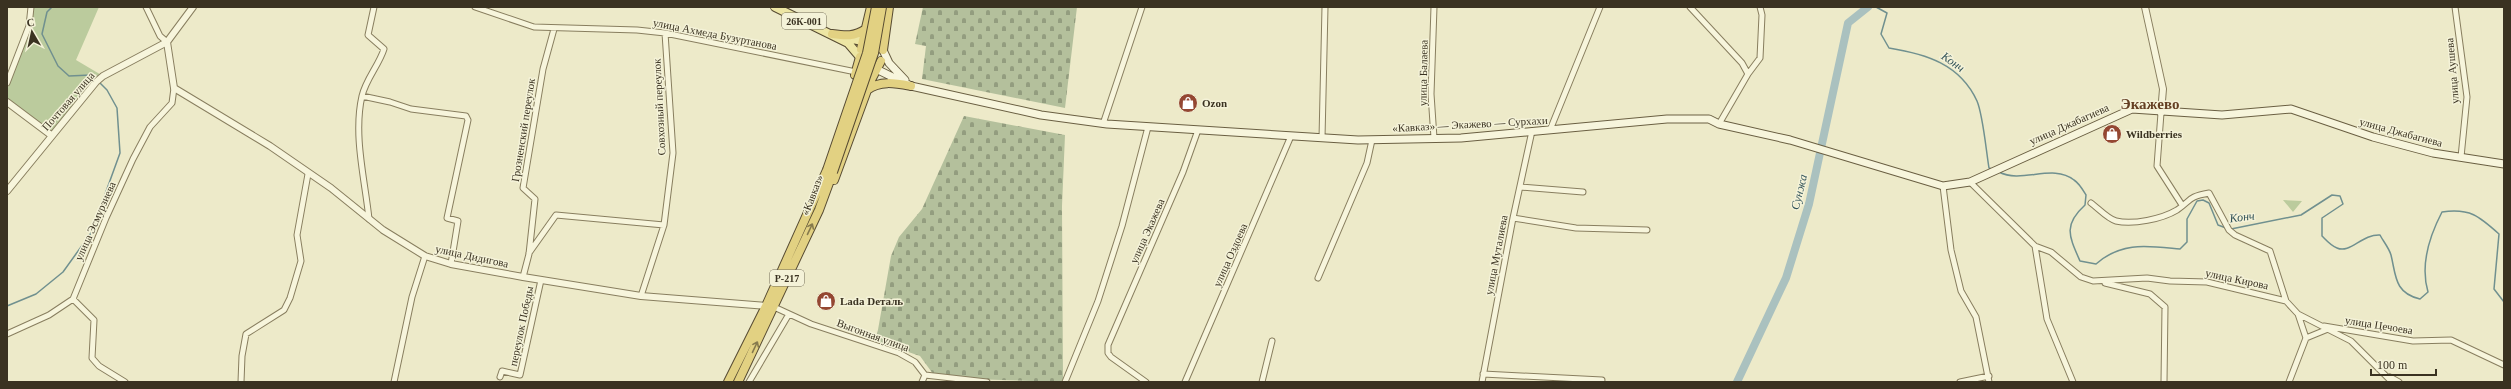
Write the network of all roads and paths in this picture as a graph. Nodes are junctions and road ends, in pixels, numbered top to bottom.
1 (31, 7) edge
2 (146, 7) edge
3 (193, 7) edge
4 (374, 7) edge
5 (475, 7) edge
6 (775, 7) edge
7 (871, 7) edge
8 (876, 7) edge
9 (882, 7) edge
10 (889, 7) edge
11 (1142, 7) edge
12 (1325, 7) edge
13 (1434, 7) edge
14 (1600, 7) edge
15 (1690, 7) edge
16 (1760, 7) edge
17 (2145, 7) edge
18 (2455, 7) edge
19 (554, 29) junction
20 (866, 29) junction
21 (665, 33) junction
22 (832, 34) junction
23 (167, 42) junction
24 (863, 50) junction
25 (883, 50) junction
26 (882, 61) junction
27 (868, 65) junction
28 (877, 70) junction
29 (856, 72) junction
30 (1748, 74) junction
31 (7, 83) edge
32 (911, 86) junction
33 (174, 88) junction
34 (867, 90) junction
35 (362, 96) junction
36 (7, 102) edge
37 (2161, 113) junction
38 (1103, 124) junction
39 (1719, 124) junction
40 (1148, 127) junction
41 (1198, 130) junction
42 (1550, 130) junction
43 (1532, 131) junction
44 (51, 135) junction
45 (1291, 136) junction
46 (1322, 138) junction
47 (1434, 138) junction
48 (1372, 140) junction
49 (2460, 157) junction
50 (1860, 161) joint
51 (2504, 164) edge
52 (830, 171) junction
53 (308, 174) junction
54 (1970, 182) junction
55 (1943, 186) junction
56 (1520, 188) junction
57 (7, 191) edge
58 (1583, 192) dead end
59 (2091, 203) dead end
60 (811, 205) junction
61 (2182, 205) junction
62 (819, 210) junction
63 (1513, 218) junction
64 (369, 219) junction
65 (664, 225) junction
66 (1647, 230) dead end
67 (2035, 246) junction
68 (529, 254) junction
69 (425, 256) junction
70 (451, 264) junction
71 (523, 277) junction
72 (1318, 278) dead end
73 (541, 280) junction
74 (2093, 281) junction
75 (641, 296) junction
76 (73, 299) junction
77 (2286, 301) junction
78 (770, 307) junction
79 (789, 314) junction
80 (2298, 314) junction
81 (2318, 324) junction
82 (2328, 329) junction
83 (7, 334) edge
84 (2306, 338) junction
85 (1272, 341) dead end
86 (2504, 365) edge
87 (1483, 374) junction
88 (925, 375) junction
89 (2388, 375) junction
90 (500, 377) dead end
91 (1989, 379) edge
92 (1602, 380) dead end
93 (1143, 381) edge
94 (125, 382) edge
95 (241, 382) edge
96 (394, 382) edge
97 (728, 382) edge
98 (738, 382) edge
99 (749, 382) edge
100 (922, 382) edge
101 (987, 382) edge
102 (1065, 382) edge
103 (1185, 382) edge
104 (1262, 382) edge
105 (1482, 382) edge
106 (1960, 382) edge
107 (2073, 382) edge
108 (2164, 382) edge
109 (2289, 382) edge
110 (2392, 382) edge
111 (2400, 382) edge

1 - 31 street
2 - 23 street
3 - 23 street
4 - 35 street
5 - 19 street, улица Ахмеда Бузуртанова
6 - 22 main road, 26К-001
7 - 20 highway, «Кавказ»
8 - 52 highway, «Кавказ» / Р-217, bridge
9 - 52 highway, «Кавказ» / Р-217, bridge
10 - 25 highway
11 - 38 street
12 - 46 street
13 - 47 street, улица Балаева
14 - 42 street
15 - 30 street
16 - 30 street
17 - 37 street
18 - 49 street, улица Аушева
19 - 21 street, улица Ахмеда Бузуртанова
19 - 68 street, Грозненский переулок
20 - 22 highway
20 - 24 highway, «Кавказ»
21 - 29 street, улица Ахмеда Бузуртанова
21 - 65 street, Совхозный переулок
22 - 24 main road
22 - 24 main road
23 - 33 street
23 - 44 street, Почтовая улица
24 - 25 main road
24 - 27 main road
24 - 29 highway, «Кавказ» / Р-217
25 - 26 main road
25 - 32 main road
26 - 27 main road
26 - 28 highway
27 - 28 main road, «Кавказ» — Экажево — Сурхахи
28 - 32 main road, «Кавказ» — Экажево — Сурхахи
28 - 34 highway
29 - 60 highway, «Кавказ» / Р-217
30 - 39 street
32 - 34 highway
32 - 38 main road, «Кавказ» — Экажево — Сурхахи
33 - 53 street, улица Дидигова
33 - 76 street, улица Эсмурзиева
34 - 62 highway
35 - 64 street
35 - 70 street
36 - 44 street
37 - 49 main road, улица Джабагиева
37 - 54 main road, улица Джабагиева
37 - 61 street
38 - 40 main road, «Кавказ» — Экажево — Сурхахи
39 - 42 main road, «Кавказ» — Экажево — Сурхахи
39 - 50 main road, «Кавказ» — Экажево — Сурхахи
40 - 41 main road, «Кавказ» — Экажево — Сурхахи
40 - 102 street
41 - 45 main road, «Кавказ» — Экажево — Сурхахи
41 - 93 street, улица Экажева
42 - 43 main road, «Кавказ» — Экажево — Сурхахи
43 - 47 main road, «Кавказ» — Экажево — Сурхахи
43 - 56 street, улица Муталиева
44 - 57 street, Почтовая улица
45 - 46 main road, «Кавказ» — Экажево — Сурхахи
45 - 103 street, улица Оздоева
46 - 48 main road, «Кавказ» — Экажево — Сурхахи
47 - 48 main road, «Кавказ» — Экажево — Сурхахи
48 - 72 street
49 - 51 main road, улица Джабагиева
50 - 55 main road, улица Джабагиева
52 - 60 highway, «Кавказ» / Р-217
52 - 62 highway, «Кавказ» / Р-217
53 - 64 street, улица Дидигова
53 - 95 street
54 - 55 main road, улица Джабагиева
54 - 67 street, улица Кирова
55 - 91 street
56 - 58 street
56 - 63 street, улица Муталиева
59 - 61 street
60 - 78 highway, «Кавказ» / Р-217
61 - 77 street
78 -> 62 highway, «Кавказ» / Р-217
63 - 66 street
63 - 87 street, улица Муталиева
64 - 69 street, улица Дидигова
65 - 68 street
65 - 75 street, Совхозный переулок
67 - 74 street, улица Кирова
67 - 107 street
68 - 71 street, Грозненский переулок
69 - 70 street, улица Дидигова
69 - 96 street
70 - 71 street, улица Дидигова
71 - 73 street, улица Дидигова
73 - 75 street, улица Дидигова
73 - 90 street, переулок Победы
74 - 77 street, улица Кирова
74 - 108 street
75 - 78 street, улица Дидигова
76 - 83 street
76 - 94 street
77 - 80 street
78 - 79 street, Выгонная улица
78 - 97 highway, «Кавказ» / Р-217
98 -> 78 highway, «Кавказ» / Р-217
79 - 88 street, Выгонная улица
79 - 99 street
80 - 81 street
80 - 84 street
81 - 82 street
81 - 86 street, улица Цечоева
82 - 84 street
82 - 89 street
84 - 109 street
85 - 104 street
87 - 92 street
87 - 105 street, улица Муталиева
88 - 100 street
88 - 101 street
89 - 110 street
89 - 111 street
91 - 106 street

